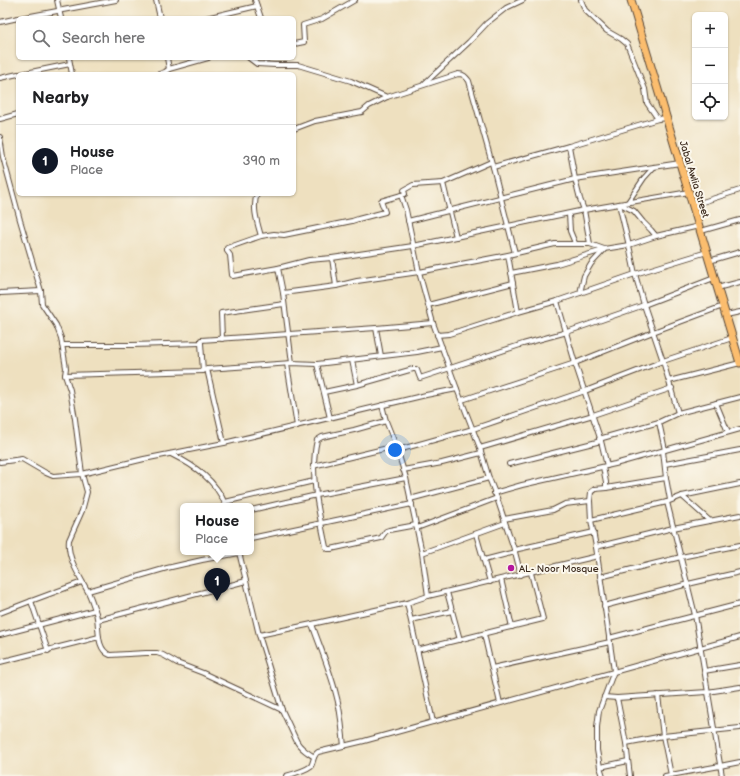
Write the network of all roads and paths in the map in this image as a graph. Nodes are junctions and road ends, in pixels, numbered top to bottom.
1 (57, 0) edge
2 (116, 0) edge
3 (156, 0) edge
4 (255, 0) edge
5 (355, 0) edge
6 (523, 0) edge
7 (581, 0) edge
8 (631, 0) edge
9 (257, 6) junction
10 (59, 11) junction
11 (30, 16) edge
12 (60, 16) edge
13 (160, 16) edge
14 (214, 16) edge
15 (260, 16) edge
16 (16, 19) edge
17 (0, 22) edge
18 (296, 44) edge
19 (69, 60) edge
20 (167, 60) edge
21 (201, 60) edge
22 (252, 60) edge
23 (70, 64) junction
24 (169, 69) junction
25 (29, 72) edge
26 (72, 72) edge
27 (166, 72) edge
28 (16, 75) edge
29 (0, 78) edge
30 (422, 85) junction
31 (386, 97) junction
32 (16, 115) edge
33 (666, 118) junction
34 (0, 119) edge
35 (658, 119) junction
36 (296, 128) edge
37 (0, 137) edge
38 (569, 146) junction
39 (2, 158) edge
40 (491, 162) junction
41 (680, 163) junction
42 (655, 167) junction
43 (493, 168) junction
44 (575, 179) junction
45 (443, 183) junction
46 (740, 190) edge
47 (689, 192) junction
48 (401, 195) junction
49 (256, 196) edge
50 (500, 198) junction
51 (628, 202) junction
52 (619, 204) junction
53 (693, 205) junction
54 (450, 210) junction
55 (584, 210) junction
56 (569, 214) junction
57 (740, 220) edge
58 (408, 221) junction
59 (508, 226) junction
60 (700, 228) junction
61 (261, 236) junction
62 (656, 236) junction
63 (456, 237) junction
64 (575, 243) junction
65 (590, 244) junction
66 (629, 245) junction
67 (413, 246) junction
68 (604, 250) junction
69 (707, 252) junction
70 (740, 252) edge
71 (515, 253) junction
72 (508, 255) junction
73 (332, 258) junction
74 (709, 261) junction
75 (278, 268) junction
76 (419, 272) junction
77 (511, 273) junction
78 (635, 274) junction
79 (714, 278) junction
80 (740, 282) edge
81 (513, 283) junction
82 (336, 286) junction
83 (717, 288) junction
84 (41, 291) junction
85 (0, 293) edge
86 (283, 293) junction
87 (580, 293) junction
88 (557, 301) junction
89 (284, 304) junction
90 (428, 305) junction
91 (644, 305) junction
92 (723, 306) junction
93 (518, 312) junction
94 (740, 312) edge
95 (725, 316) junction
96 (433, 322) junction
97 (376, 328) junction
98 (567, 332) junction
99 (653, 332) junction
100 (288, 334) junction
101 (437, 335) junction
102 (222, 339) junction
103 (735, 342) edge
104 (201, 343) junction
105 (62, 345) junction
106 (442, 348) junction
107 (381, 356) junction
108 (352, 360) junction
109 (663, 361) junction
110 (292, 363) junction
111 (575, 363) junction
112 (740, 363) edge
113 (287, 364) junction
114 (317, 364) junction
115 (449, 368) junction
116 (205, 370) junction
117 (65, 375) junction
118 (669, 381) junction
119 (358, 385) junction
120 (457, 388) junction
121 (672, 388) junction
122 (584, 391) junction
123 (324, 392) junction
124 (740, 397) edge
125 (462, 400) junction
126 (716, 403) junction
127 (382, 405) junction
128 (678, 413) junction
129 (592, 415) junction
130 (330, 418) junction
131 (386, 421) junction
132 (659, 422) junction
133 (297, 426) junction
134 (473, 429) junction
135 (740, 430) edge
136 (728, 432) junction
137 (600, 440) junction
138 (224, 443) junction
139 (397, 448) junction
140 (481, 450) junction
141 (740, 450) edge
142 (664, 451) junction
143 (170, 454) junction
144 (0, 462) edge
145 (509, 464) dead end
146 (665, 464) junction
147 (313, 466) junction
148 (605, 466) junction
149 (403, 470) junction
150 (82, 474) junction
151 (406, 478) junction
152 (489, 478) junction
153 (666, 478) junction
154 (314, 481) junction
155 (740, 484) edge
156 (606, 488) junction
157 (494, 493) junction
158 (317, 495) junction
159 (682, 496) junction
160 (497, 498) junction
161 (410, 499) junction
162 (590, 501) junction
163 (669, 501) junction
164 (225, 503) edge
165 (230, 503) edge
166 (412, 504) junction
167 (254, 509) edge
168 (740, 514) edge
169 (591, 520) junction
170 (505, 521) junction
171 (710, 521) junction
172 (322, 523) junction
173 (417, 527) junction
174 (673, 528) junction
175 (594, 532) junction
176 (476, 534) junction
177 (254, 537) edge
178 (740, 545) edge
179 (596, 547) junction
180 (515, 551) junction
181 (422, 553) junction
182 (228, 555) edge
183 (240, 555) edge
184 (598, 556) junction
185 (681, 557) junction
186 (484, 560) junction
187 (531, 572) junction
188 (740, 572) edge
189 (521, 575) junction
190 (600, 577) junction
191 (501, 579) junction
192 (246, 581) junction
193 (82, 582) junction
194 (490, 582) junction
195 (688, 584) junction
196 (88, 591) junction
197 (447, 592) junction
198 (428, 596) junction
199 (31, 601) junction
200 (407, 603) junction
201 (740, 604) edge
202 (604, 606) junction
203 (94, 610) junction
204 (452, 611) junction
205 (0, 613) edge
206 (695, 615) junction
207 (98, 620) junction
208 (411, 620) junction
209 (40, 624) junction
210 (312, 624) junction
211 (512, 627) junction
212 (484, 634) junction
213 (0, 635) edge
214 (259, 635) junction
215 (99, 637) junction
216 (740, 637) edge
217 (460, 640) junction
218 (609, 640) junction
219 (701, 647) junction
220 (418, 650) junction
221 (48, 651) junction
222 (0, 662) edge
223 (740, 665) edge
224 (492, 668) junction
225 (614, 671) junction
226 (704, 671) junction
227 (740, 687) edge
228 (707, 692) junction
229 (658, 695) junction
230 (604, 697) junction
231 (617, 698) junction
232 (500, 703) junction
233 (282, 710) junction
234 (433, 722) junction
235 (740, 728) edge
236 (714, 731) junction
237 (663, 736) junction
238 (626, 743) junction
239 (344, 746) junction
240 (314, 756) junction
241 (628, 761) junction
242 (740, 762) edge
243 (720, 766) junction
244 (600, 767) junction
245 (671, 775) junction
246 (286, 776) edge
247 (603, 776) edge
248 (630, 776) edge
249 (665, 776) edge
250 (722, 776) edge

1 - 10 street
2 - 10 street
3 - 13 street
4 - 9 street
5 - 18 street
6 - 30 street
7 - 35 street
8 - 33 highway, Jabal Awlia Street
9 - 14 street
9 - 15 street
10 - 11 street
10 - 12 street
16 - 17 street
19 - 23 street
20 - 24 street
21 - 24 street
22 - 31 street
23 - 25 street
23 - 26 street
24 - 27 street
28 - 29 street
30 - 31 street
30 - 40 street
31 - 36 street
32 - 34 street
33 - 35 street
33 - 41 highway, Jabal Awlia Street
35 - 38 street
37 - 39 street
38 - 43 street
38 - 44 street
39 - 84 street
40 - 43 street
40 - 45 street
41 - 42 street
41 - 47 highway, Jabal Awlia Street
42 - 44 street
42 - 51 street
43 - 50 street
44 - 50 street
44 - 55 street
45 - 48 street
45 - 54 street
46 - 53 street
47 - 51 street
47 - 53 highway, Jabal Awlia Street
48 - 58 street
48 - 61 street
49 - 61 street
50 - 54 street
50 - 59 street
51 - 52 street
52 - 55 street
52 - 62 street
52 - 66 street
53 - 60 highway, Jabal Awlia Street
54 - 58 street
54 - 63 street
55 - 56 street
55 - 65 street
56 - 59 street
56 - 64 street
57 - 60 street
58 - 67 street
59 - 63 street
59 - 71 street
60 - 62 street
60 - 69 highway, Jabal Awlia Street
61 - 75 street
62 - 66 street
63 - 67 street
64 - 65 street
64 - 71 street
65 - 68 street
66 - 68 street
66 - 78 street
67 - 73 street
67 - 76 street
68 - 77 street
68 - 87 street
69 - 74 highway, Jabal Awlia Street
69 - 78 street
70 - 74 street
71 - 72 street
72 - 76 street
72 - 77 street
73 - 75 street
73 - 82 street
74 - 79 highway, Jabal Awlia Street
75 - 86 street
76 - 82 street
76 - 90 street
77 - 81 street
78 - 87 street
78 - 91 street
79 - 83 highway, Jabal Awlia Street
79 - 91 street
80 - 83 street
81 - 90 street
81 - 93 street
82 - 86 street
83 - 92 highway, Jabal Awlia Street
84 - 85 street
84 - 105 street
86 - 89 street
87 - 88 street
88 - 93 street
88 - 98 street
89 - 100 street
89 - 102 street
90 - 96 street
91 - 98 street
91 - 99 street
92 - 95 highway, Jabal Awlia Street
92 - 99 street
93 - 101 street
94 - 95 street
95 - 103 highway, Jabal Awlia Street
96 - 97 street
96 - 101 street
97 - 100 street
97 - 107 street
98 - 111 street
98 - 115 street
99 - 109 street
99 - 111 street
100 - 102 street
100 - 110 street
101 - 106 street
102 - 104 street
103 - 109 street
103 - 112 highway, Jabal Awlia Street
104 - 105 street
104 - 116 street
105 - 117 street
106 - 107 street
106 - 115 street
107 - 108 street
108 - 114 street
108 - 119 street
109 - 118 street
109 - 122 street
110 - 113 street
110 - 114 street
111 - 122 street
111 - 125 street
112 - 118 street
113 - 116 street
113 - 133 street
114 - 123 street
115 - 119 street
115 - 120 street
116 - 117 street
116 - 138 street
117 - 150 street
118 - 121 street
119 - 123 street
120 - 125 street
120 - 127 street
121 - 128 street
121 - 129 street
122 - 129 street
122 - 134 street
123 - 130 street
124 - 126 street
125 - 134 street
126 - 128 street
126 - 136 street
127 - 130 street
127 - 131 street
128 - 132 street
129 - 137 street
129 - 140 street
130 - 133 street
131 - 139 street
131 - 147 street
132 - 137 street
132 - 142 street
133 - 138 street
134 - 139 street
134 - 140 street
135 - 136 street
136 - 142 street
137 - 145 street
137 - 148 street
138 - 143 street
139 - 147 street
139 - 149 street
140 - 149 street
140 - 152 street
141 - 146 street
142 - 146 street
142 - 148 street
143 - 150 street
143 - 164 street
144 - 150 street
146 - 153 street
147 - 154 street
148 - 156 street
148 - 157 street
149 - 151 street
150 - 193 street
151 - 158 street
151 - 161 street
152 - 157 street
152 - 161 street
153 - 156 street
153 - 163 street
154 - 158 street
154 - 165 street
155 - 159 street
156 - 162 street
157 - 160 street
158 - 167 street
158 - 172 street
159 - 163 street
159 - 171 street
160 - 170 street
160 - 173 street
161 - 166 street
162 - 169 street
162 - 170 street
163 - 169 street
163 - 174 street
166 - 172 street
166 - 173 street
168 - 171 street
169 - 175 street
170 - 176 street
170 - 180 street
171 - 174 street
172 - 173 street
172 - 177 street
173 - 181 street
174 - 179 street
174 - 185 street
175 - 179 street
175 - 180 street
176 - 181 street
176 - 186 street
178 - 185 street
179 - 184 street
180 - 186 street
180 - 189 street
181 - 198 street
182 - 196 street
183 - 192 street
184 - 187 street
184 - 190 street
185 - 190 street
185 - 195 street
186 - 194 street
187 - 189 street
187 - 211 street
188 - 195 street
189 - 191 street
190 - 202 street
191 - 194 street
191 - 211 street
192 - 207 street
192 - 214 street
193 - 196 street
193 - 199 street
194 - 197 street
195 - 202 street
195 - 206 street
196 - 203 street
197 - 198 street
197 - 204 street
198 - 200 street
199 - 205 street
199 - 209 street
200 - 208 street
200 - 210 street
201 - 206 street
202 - 218 street
203 - 207 street
203 - 209 street
204 - 208 street
204 - 217 street
206 - 218 street
206 - 219 street
207 - 215 street
208 - 220 street
209 - 213 street
209 - 221 street
210 - 214 street
210 - 239 street
211 - 212 street
212 - 217 street
212 - 224 street
214 - 233 street
215 - 221 street
215 - 233 street
216 - 219 street
217 - 220 street
218 - 224 street
218 - 225 street
219 - 225 street
219 - 226 street
220 - 234 street
221 - 222 street
223 - 226 street
224 - 232 street
225 - 230 street
225 - 232 street
226 - 228 street
227 - 228 street
228 - 229 street
228 - 236 street
229 - 231 street
229 - 237 street
230 - 231 street
230 - 244 street
231 - 238 street
232 - 234 street
233 - 240 street
234 - 239 street
235 - 236 street
236 - 237 street
236 - 243 street
237 - 238 street
237 - 245 street
238 - 241 street
239 - 240 street
240 - 246 street
241 - 244 street
241 - 248 street
242 - 243 street
243 - 245 street
243 - 250 street
244 - 247 street
245 - 249 street

